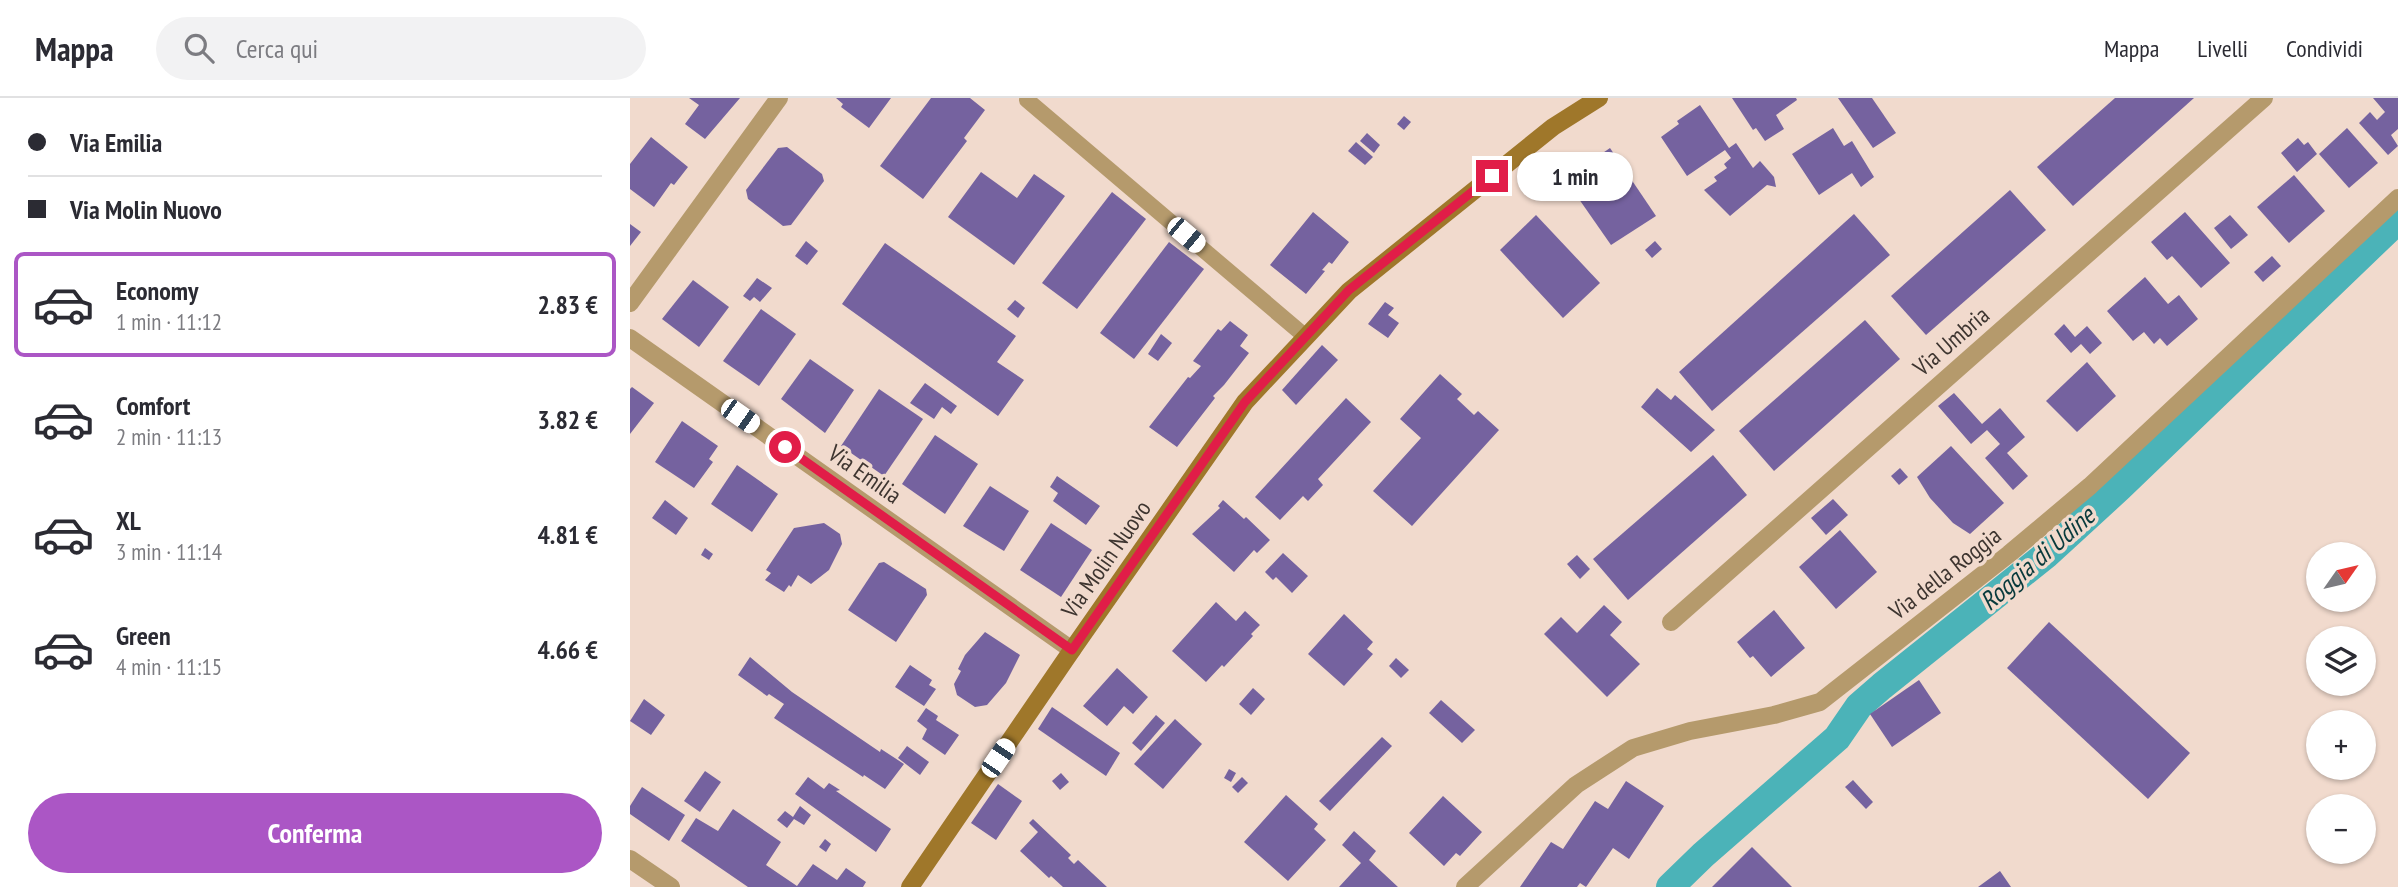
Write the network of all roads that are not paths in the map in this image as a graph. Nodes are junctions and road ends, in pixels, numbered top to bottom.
1 (779, 98) edge
2 (1599, 98) edge
3 (2264, 98) edge
4 (1027, 100) dead end
5 (2398, 198) edge
6 (630, 303) edge
7 (1306, 337) junction
8 (630, 338) edge
9 (1671, 622) dead end
10 (1072, 650) junction
11 (630, 859) edge
12 (671, 887) edge
13 (910, 887) edge
14 (1465, 887) edge

1 - 6 street
2 - 7 main road, Via Molin Nuovo
3 - 9 street, Via Umbria
4 - 7 lane
5 - 14 street, Via della Roggia
7 - 10 main road, Via Molin Nuovo
8 - 10 street, Via Emilia
10 - 13 main road, Via Molin Nuovo
11 - 12 street

